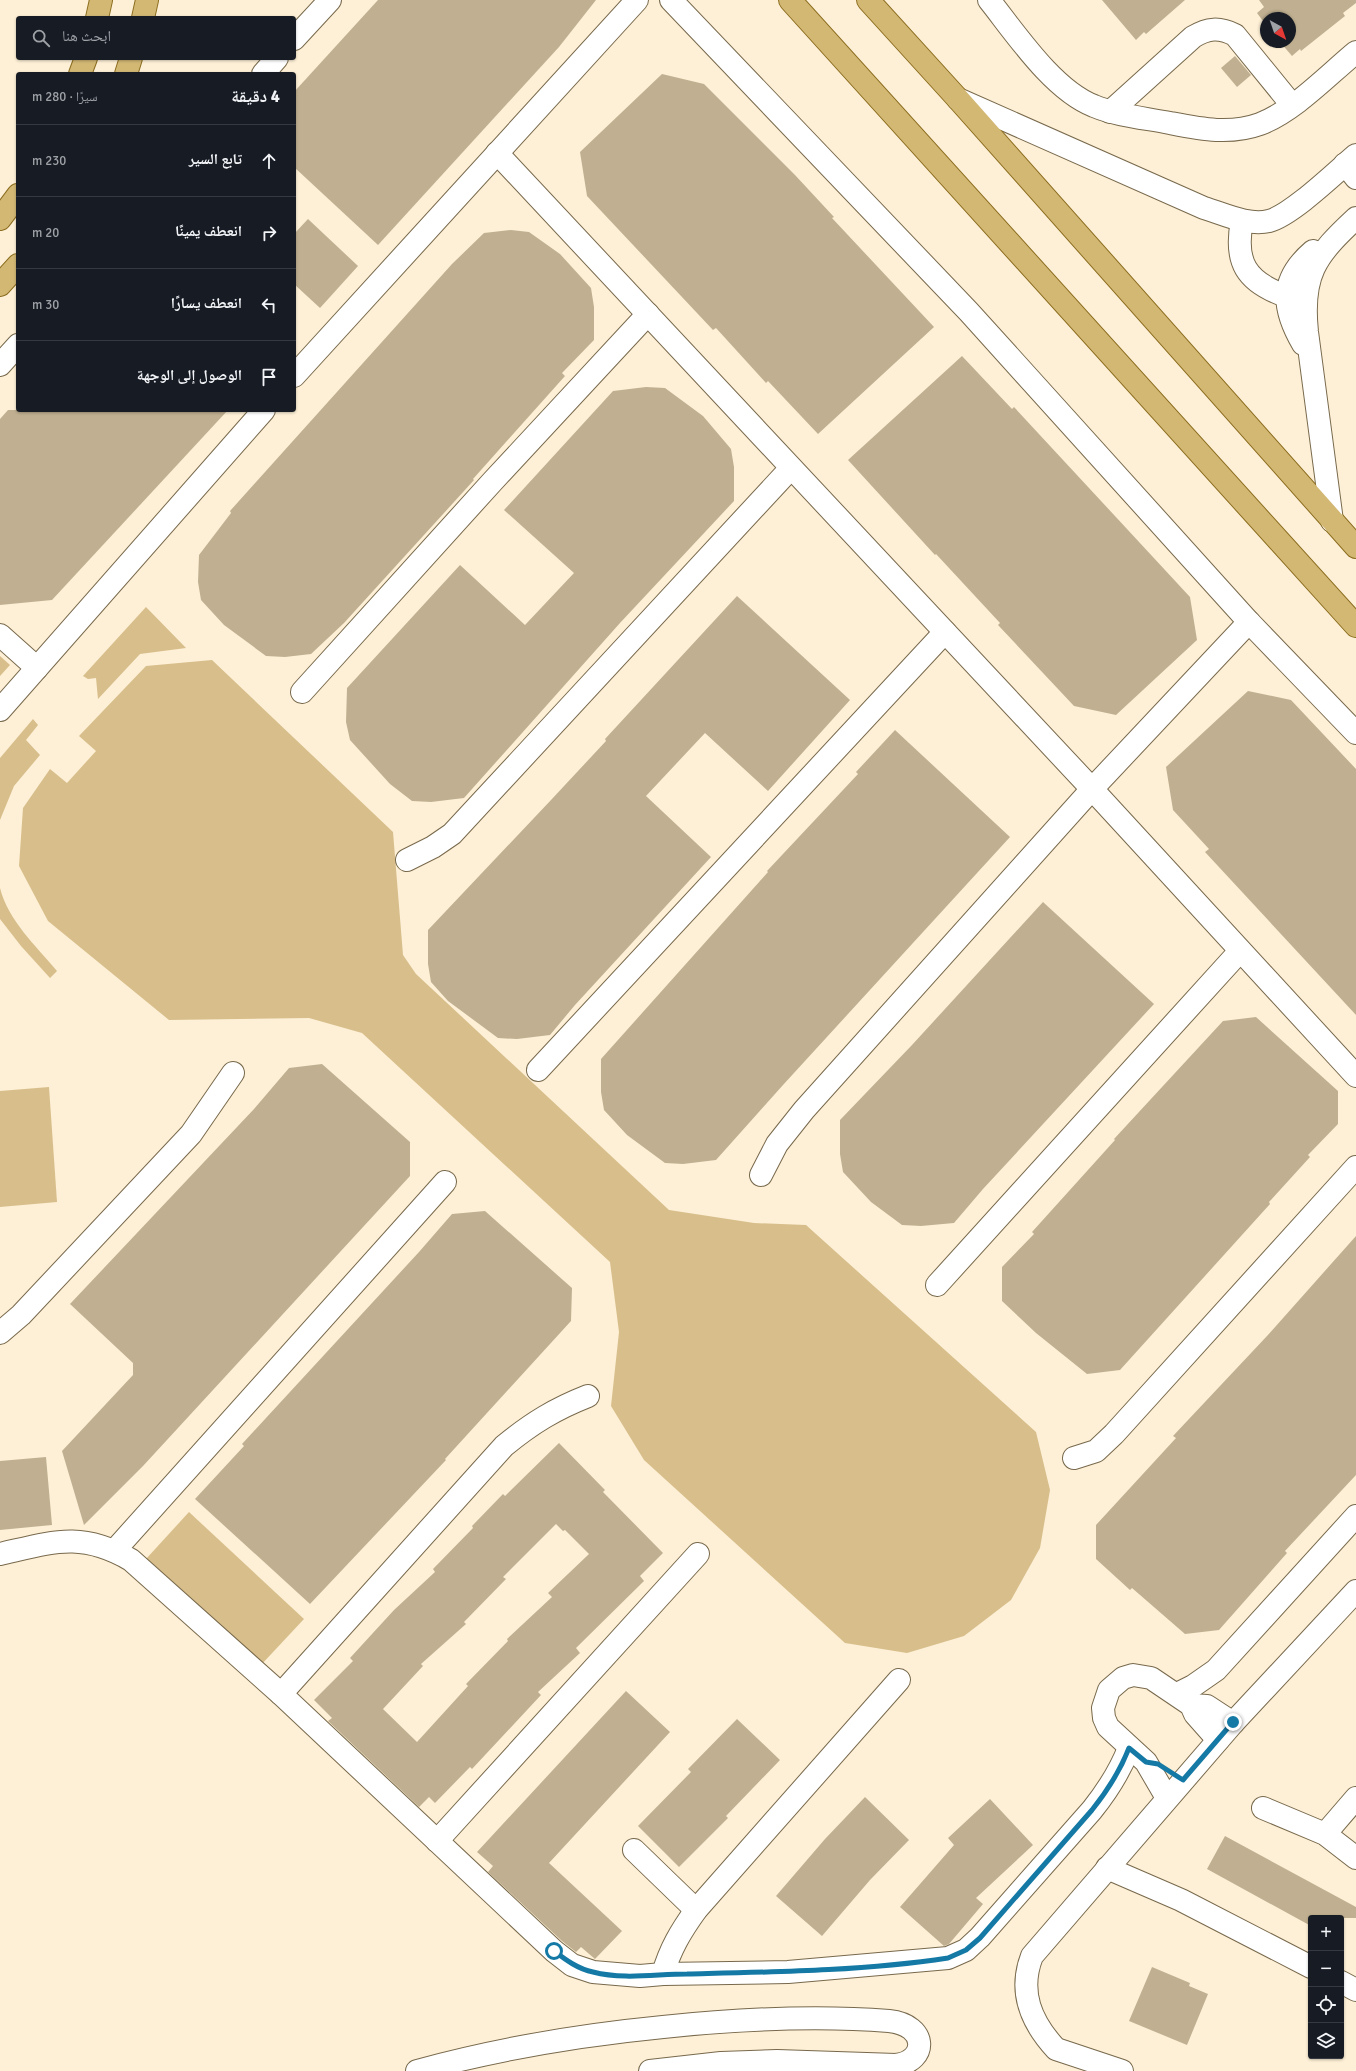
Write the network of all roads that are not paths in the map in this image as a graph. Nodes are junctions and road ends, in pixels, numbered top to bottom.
1 (101, 0) edge
2 (147, 0) edge
3 (330, 0) edge
4 (637, 0) edge
5 (671, 0) edge
6 (790, 0) edge
7 (868, 0) edge
8 (1000, 4) edge
9 (97, 16) edge
10 (143, 16) edge
11 (296, 37) edge
12 (1356, 52) edge
13 (85, 60) edge
14 (130, 60) edge
15 (275, 60) edge
16 (81, 72) edge
17 (127, 72) edge
18 (265, 72) edge
19 (958, 98) junction
20 (1292, 105) junction
21 (1110, 112) junction
22 (497, 153) junction
23 (1352, 166) edge
24 (16, 197) edge
25 (1356, 218) edge
26 (0, 219) edge
27 (1242, 221) junction
28 (1340, 233) junction
29 (16, 267) edge
30 (0, 285) edge
31 (1286, 296) junction
32 (648, 314) junction
33 (16, 347) edge
34 (1310, 358) junction
35 (0, 365) edge
36 (296, 374) edge
37 (262, 412) edge
38 (791, 468) junction
39 (1332, 521) junction
40 (1356, 547) edge
41 (1250, 622) junction
42 (1356, 626) edge
43 (945, 632) junction
44 (0, 635) edge
45 (37, 668) junction
46 (302, 692) dead end
47 (0, 710) edge
48 (1356, 733) edge
49 (1092, 789) junction
50 (407, 860) dead end
51 (1240, 951) junction
52 (538, 1070) dead end
53 (233, 1073) dead end
54 (1356, 1076) edge
55 (1356, 1167) edge
56 (761, 1175) dead end
57 (445, 1182) dead end
58 (937, 1285) dead end
59 (0, 1333) edge
60 (588, 1396) dead end
61 (1074, 1458) dead end
62 (1356, 1516) edge
63 (115, 1550) junction
64 (0, 1554) edge
65 (698, 1554) dead end
66 (1356, 1590) edge
67 (899, 1680) dead end
68 (281, 1694) junction
69 (1184, 1699) junction
70 (1233, 1722) junction
71 (1218, 1740) junction
72 (1129, 1748) junction
73 (1146, 1762) junction
74 (1183, 1780) junction
75 (1167, 1798) junction
76 (1356, 1798) edge
77 (1263, 1808) dead end
78 (1325, 1834) junction
79 (437, 1841) junction
80 (638, 1846) dead end
81 (1356, 1858) edge
82 (1107, 1868) junction
83 (700, 1906) junction
84 (1308, 1965) edge
85 (663, 1974) junction
86 (1344, 1984) edge
87 (1356, 1990) edge
88 (417, 2071) edge
89 (650, 2071) edge
90 (1122, 2071) edge

1 - 9 main road
2 - 10 main road
3 - 11 street
4 - 22 street
5 - 41 street
6 - 42 main road
7 - 19 main road
8 - 21 street
12 - 20 street
13 - 16 main road
14 - 17 main road
15 - 18 street
19 - 27 street
19 - 39 main road
20 - 21 street
20 - 21 street
22 - 32 street
22 - 36 street
23 - 27 street
24 - 26 main road
25 - 28 street
27 - 31 street
28 - 31 street
28 - 34 street
29 - 30 main road
31 - 34 street
32 - 38 street
32 - 46 street
33 - 35 street
34 - 39 street
37 - 45 street
38 - 43 street
38 - 50 street
39 - 40 main road
41 - 48 street
41 - 49 street
43 - 49 street
43 - 52 street
44 - 45 street
45 - 47 street
49 - 51 street
49 - 56 street
51 - 54 street
51 - 58 street
53 - 59 street
55 - 61 street
57 - 63 street
60 - 68 street
62 - 69 street
63 - 64 street
63 - 68 street
65 - 79 street
66 - 70 street
67 - 83 street
68 - 79 street
69 - 70 street
69 - 71 street
69 - 72 street
70 - 71 street
71 - 74 street
72 - 73 street
72 - 85 street
73 - 74 street
73 - 75 street
74 - 75 street
75 - 82 street
76 - 78 street
77 - 78 street
78 - 81 street
79 - 85 street
80 - 83 street
82 - 84 street
82 - 90 street
83 - 85 street
86 - 87 street
88 - 89 street

